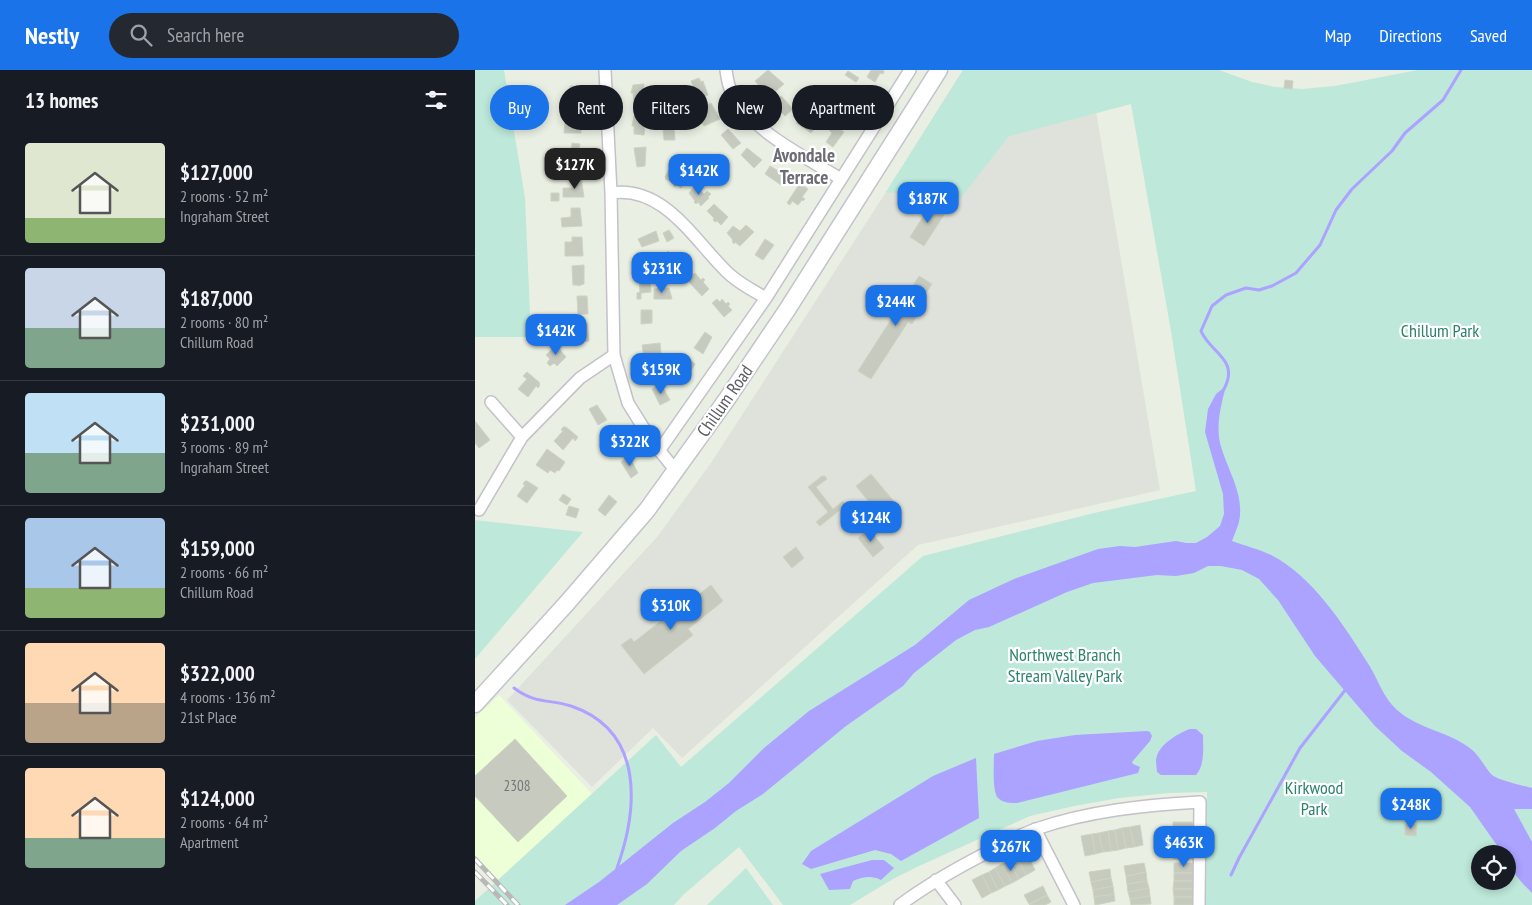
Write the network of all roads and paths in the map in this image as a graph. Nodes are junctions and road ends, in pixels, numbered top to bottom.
1 (605, 70) edge
2 (725, 70) edge
3 (910, 70) edge
4 (939, 70) edge
5 (841, 179) junction
6 (611, 193) junction
7 (766, 298) junction
8 (614, 354) junction
9 (491, 402) dead end
10 (522, 437) junction
11 (659, 450) junction
12 (675, 471) junction
13 (479, 510) dead end
14 (475, 704) edge
15 (1035, 829) junction
16 (936, 880) junction
17 (900, 905) edge
18 (955, 905) edge
19 (1074, 905) edge
20 (1199, 905) edge

1 - 6 street
2 - 5 street
3 - 5 street, Chillum Road
4 - 12 main road, Chillum Road
5 - 7 street, Chillum Road
6 - 7 street
6 - 8 street
7 - 11 street, Chillum Road
8 - 10 street
8 - 11 street
9 - 10 street
10 - 13 street
11 - 12 street
12 - 14 main road, Chillum Road
15 - 16 street
15 - 19 street
15 - 20 street
16 - 17 street
16 - 18 street

